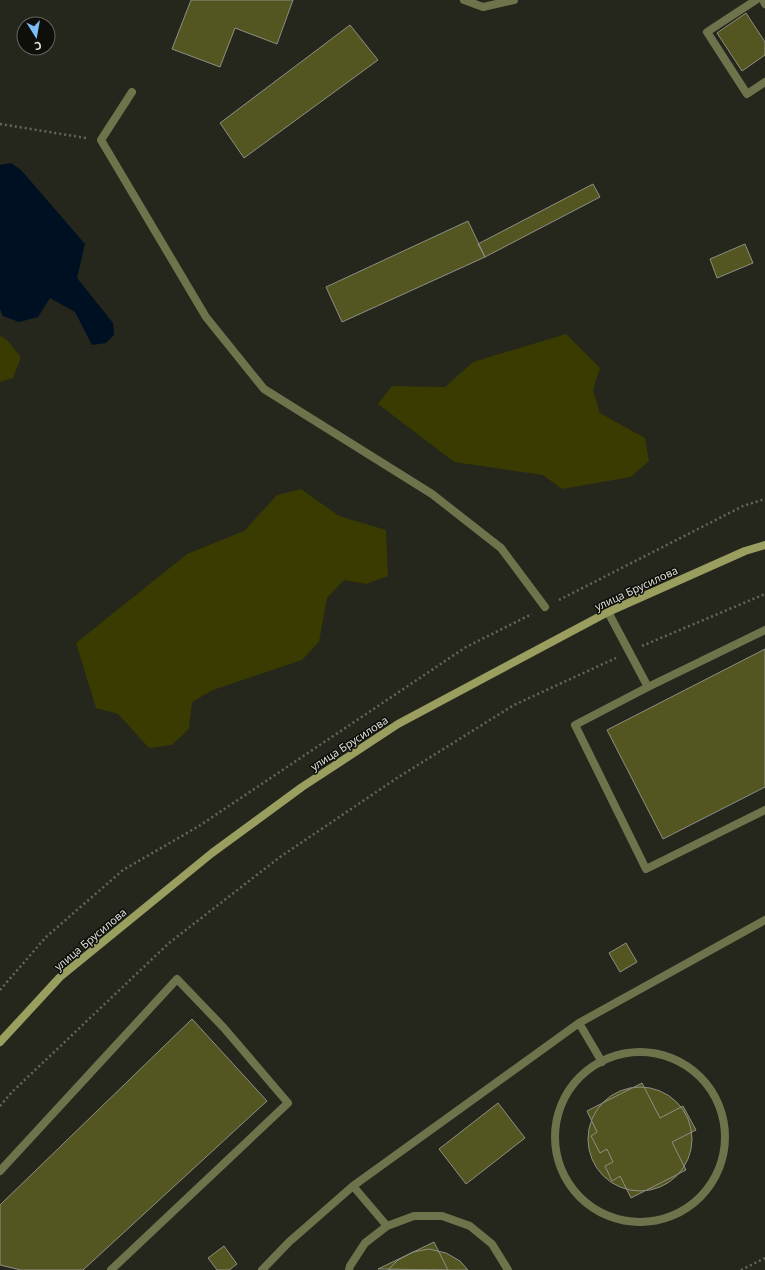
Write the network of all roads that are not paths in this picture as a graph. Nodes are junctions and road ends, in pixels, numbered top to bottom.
1 (464, 0) edge
2 (514, 0) edge
3 (756, 0) edge
4 (763, 0) edge
5 (765, 4) edge
6 (765, 82) edge
7 (132, 92) dead end
8 (765, 545) edge
9 (545, 607) dead end
10 (608, 612) junction
11 (765, 630) edge
12 (648, 687) junction
13 (765, 810) edge
14 (765, 920) edge
15 (578, 1023) junction
16 (0, 1042) edge
17 (602, 1062) junction
18 (0, 1171) edge
19 (353, 1186) junction
20 (387, 1226) junction
21 (111, 1270) edge
22 (262, 1270) edge
23 (349, 1270) edge
24 (508, 1270) edge

1 - 2 lane
3 - 6 lane
4 - 5 lane
7 - 9 lane
8 - 10 street, улица Брусилова
10 - 12 lane
10 - 16 street, улица Брусилова
11 - 12 lane
12 - 13 lane
14 - 15 lane
15 - 17 lane
15 - 19 lane
17 - 17 lane
18 - 21 lane
19 - 20 lane
19 - 22 lane
20 - 23 lane
20 - 24 lane

